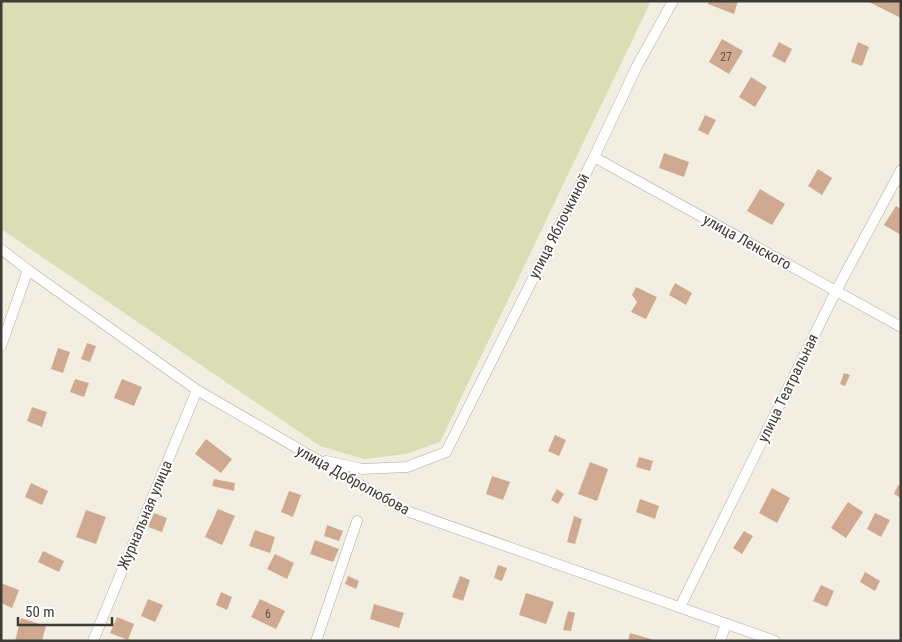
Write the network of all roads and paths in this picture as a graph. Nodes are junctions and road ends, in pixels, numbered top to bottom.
1 (673, 1) edge
2 (594, 158) junction
3 (901, 170) edge
4 (1, 249) edge
5 (28, 270) junction
6 (836, 291) junction
7 (901, 327) edge
8 (1, 346) edge
9 (197, 390) junction
10 (314, 458) junction
11 (357, 521) dead end
12 (680, 607) junction
13 (726, 624) junction
14 (92, 641) edge
15 (316, 641) edge
16 (720, 641) edge
17 (774, 641) edge

1 - 2 street, улица Яблочкиной
2 - 6 street, улица Ленского
2 - 10 street, улица Яблочкиной
3 - 6 street, улица Театральная
4 - 5 street, улица Добролюбова
5 - 8 street
5 - 9 street, улица Добролюбова
6 - 7 street, улица Ленского
6 - 12 street, улица Театральная
9 - 10 street, улица Добролюбова
9 - 14 street, Журнальная улица
10 - 12 street, улица Добролюбова
11 - 15 street
12 - 13 street, улица Добролюбова
13 - 16 street
13 - 17 street, улица Добролюбова

